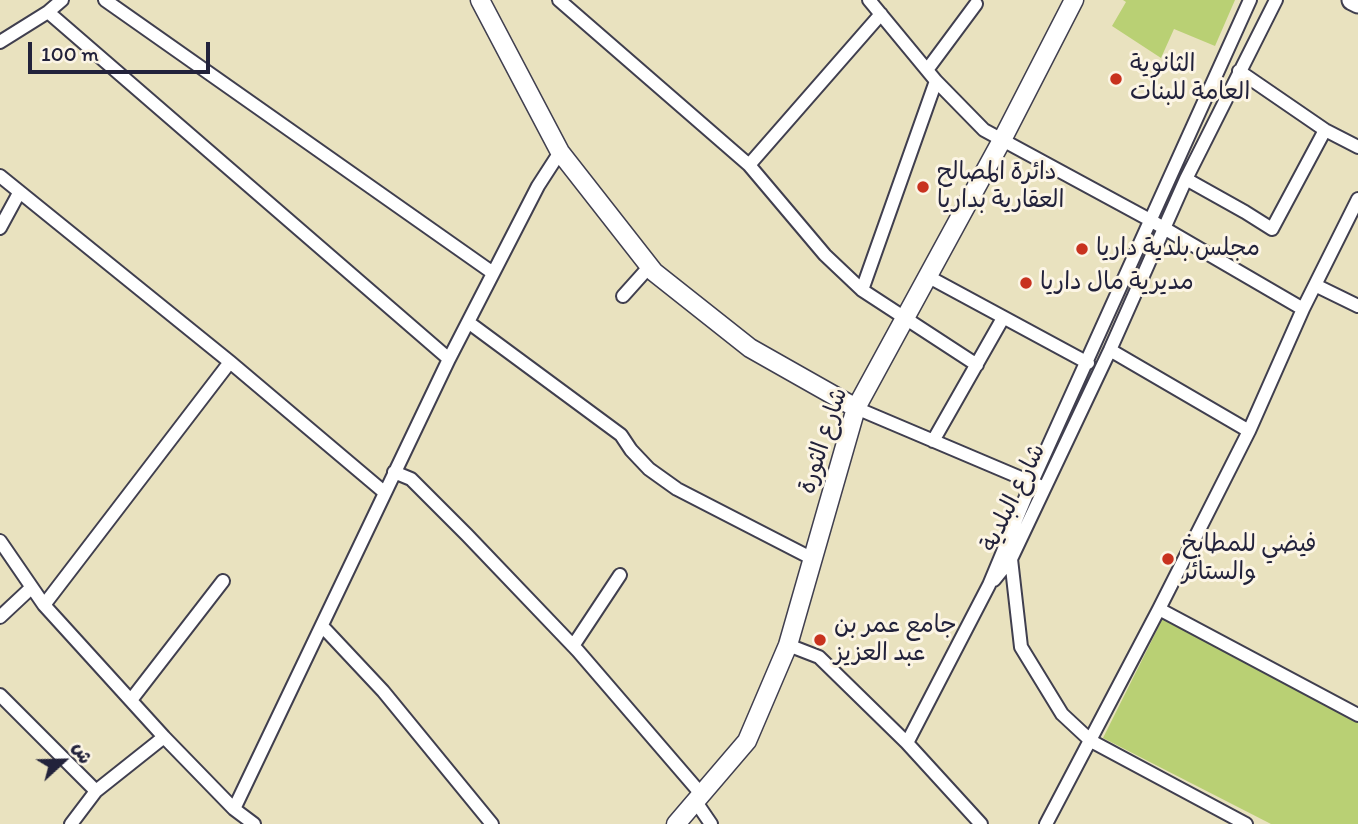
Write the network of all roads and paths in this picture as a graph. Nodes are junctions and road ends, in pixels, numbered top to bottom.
1 (62, 0) edge
2 (105, 0) edge
3 (559, 0) edge
4 (1074, 0) edge
5 (1250, 0) edge
6 (1276, 0) edge
7 (1352, 0) edge
8 (485, 2) edge
9 (1358, 3) edge
10 (976, 4) dead end
11 (877, 6) edge
12 (48, 12) junction
13 (0, 42) edge
14 (928, 70) junction
15 (1239, 71) junction
16 (936, 81) junction
17 (1325, 130) junction
18 (1002, 140) junction
19 (1358, 147) edge
20 (559, 152) junction
21 (749, 165) junction
22 (0, 176) edge
23 (1186, 179) junction
24 (19, 193) junction
25 (1358, 199) edge
26 (1150, 220) junction
27 (0, 228) edge
28 (1164, 229) junction
29 (649, 267) junction
30 (493, 273) junction
31 (928, 276) junction
32 (1315, 285) junction
33 (862, 290) junction
34 (623, 296) dead end
35 (1358, 306) edge
36 (1303, 309) junction
37 (1003, 318) junction
38 (905, 320) junction
39 (468, 322) junction
40 (1110, 350) junction
41 (449, 359) junction
42 (230, 362) junction
43 (1088, 363) junction
44 (977, 365) junction
45 (856, 408) junction
46 (1249, 431) junction
47 (933, 441) junction
48 (394, 472) junction
49 (1038, 485) junction
50 (384, 492) junction
51 (0, 541) edge
52 (813, 559) junction
53 (1010, 559) junction
54 (620, 575) dead end
55 (223, 581) dead end
56 (989, 585) junction
57 (31, 588) junction
58 (44, 606) junction
59 (1159, 609) junction
60 (0, 617) edge
61 (322, 626) junction
62 (788, 645) junction
63 (573, 646) junction
64 (0, 695) edge
65 (131, 700) junction
66 (1358, 715) edge
67 (164, 737) junction
68 (1091, 741) junction
69 (907, 743) junction
70 (96, 791) junction
71 (699, 799) junction
72 (234, 809) junction
73 (978, 823) edge
74 (71, 824) edge
75 (254, 824) edge
76 (492, 824) edge
77 (676, 824) edge
78 (711, 824) edge
79 (1046, 824) edge
80 (1246, 824) edge

1 - 12 street
2 - 30 street
3 - 21 street
4 - 18 main road, شارع الثورة
5 - 26 street, شارع البلدية
6 - 15 street, شارع البلدية
7 - 9 main road
8 - 20 main road
10 - 14 street
11 - 14 street
11 - 21 street
12 - 13 street
12 - 41 street
14 - 16 street
15 - 17 street
15 - 23 street, شارع البلدية
16 - 18 street
16 - 33 street
17 - 19 street
17 - 23 street
18 - 26 street
18 - 31 main road, شارع الثورة
20 - 29 main road
20 - 30 street
21 - 33 street
22 - 24 street
23 - 28 street, شارع البلدية
24 - 27 street
24 - 42 street
25 - 32 street
26 - 28 street
26 - 43 street, شارع البلدية
28 - 36 street
28 - 40 street, شارع البلدية
29 - 34 street
29 - 45 main road
30 - 39 street
31 - 37 street
31 - 38 main road, شارع الثورة
32 - 35 street
32 - 36 street
33 - 38 street
36 - 46 street
37 - 43 street
37 - 44 street
38 - 44 street
38 - 45 main road, شارع الثورة
39 - 41 street
39 - 52 street
40 - 46 street
40 - 49 street, شارع البلدية
41 - 48 street
42 - 50 street
42 - 58 street
43 - 49 street, شارع البلدية
44 - 47 street
45 - 47 street
45 - 52 main road, شارع الثورة
46 - 59 street
47 - 49 street
48 - 50 street
48 - 63 street
49 - 53 street, شارع البلدية
49 - 56 street, شارع البلدية
50 - 61 street
51 - 57 street
52 - 62 main road, شارع الثورة
53 - 56 street, شارع البلدية
53 - 68 street
54 - 63 street
55 - 65 street
56 - 69 street
57 - 58 street
57 - 60 street
58 - 65 street
59 - 66 street
59 - 68 street
61 - 72 street
61 - 76 street
62 - 69 street
62 - 71 main road, شارع الثورة
63 - 71 street
64 - 70 street
65 - 67 street
67 - 70 street
67 - 72 street
68 - 79 street
68 - 80 street
69 - 73 street
70 - 74 street
71 - 77 main road, شارع الثورة
71 - 78 street
72 - 75 street

